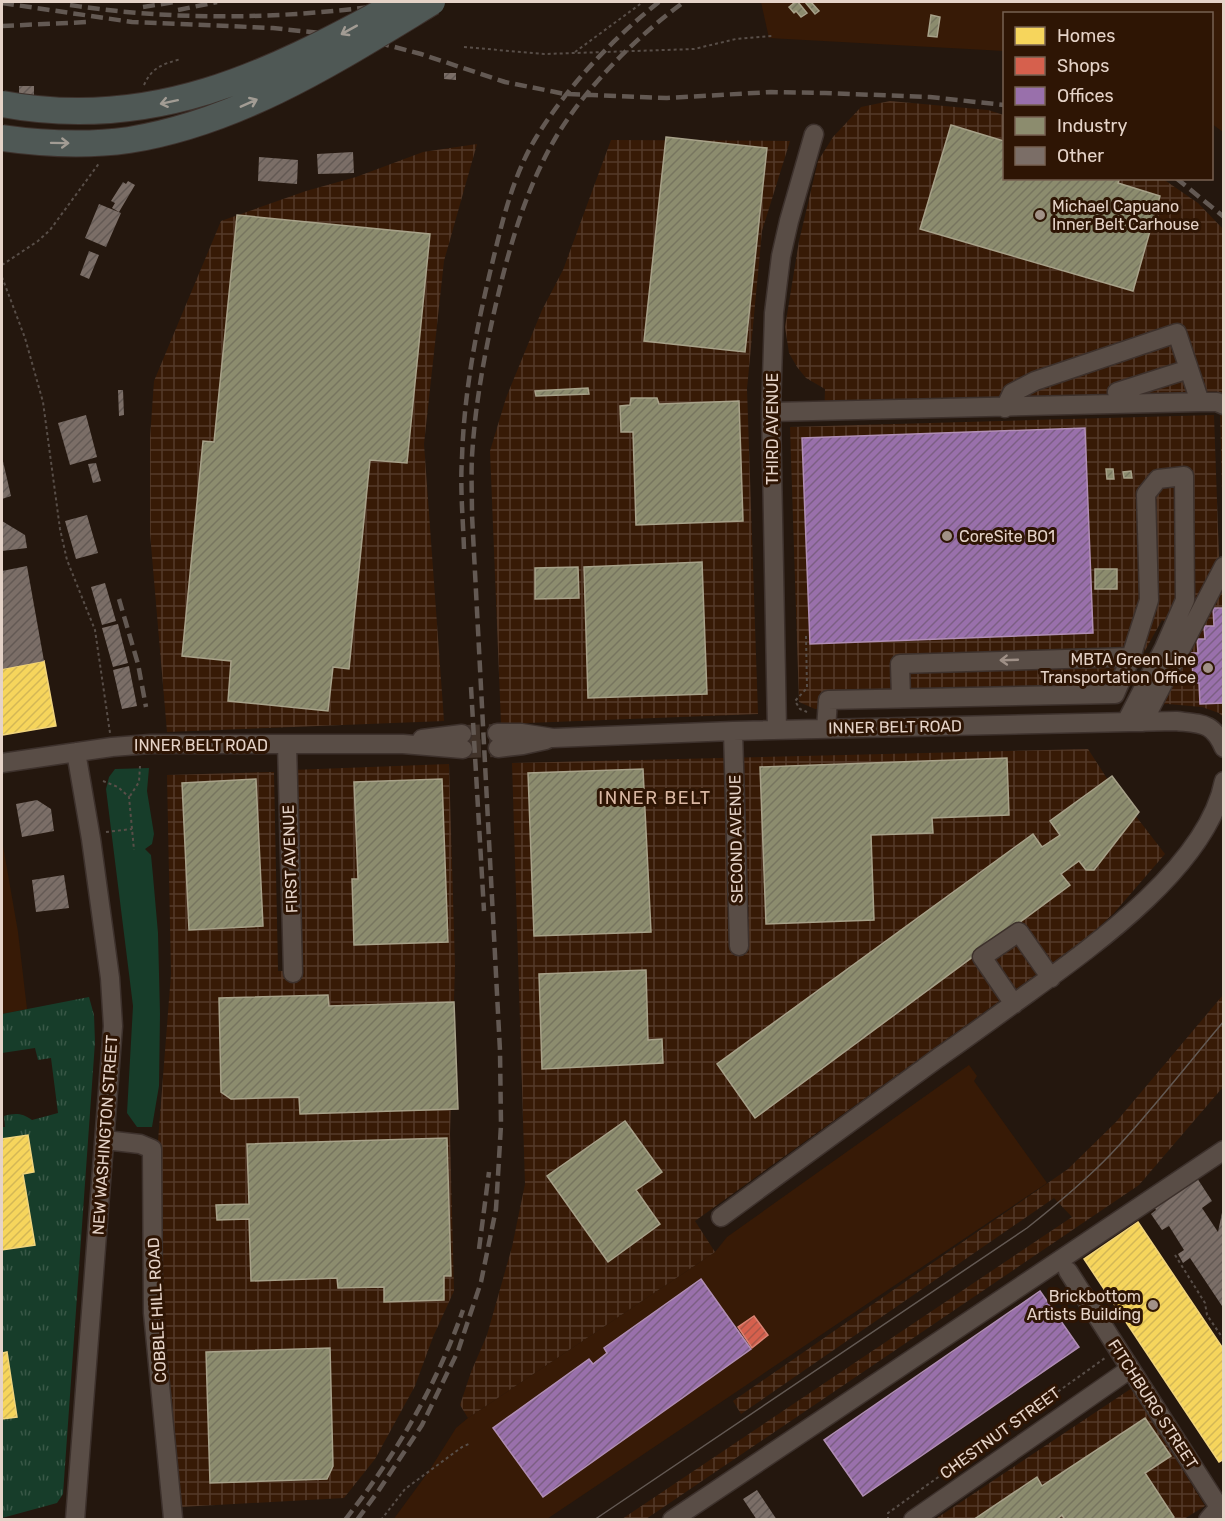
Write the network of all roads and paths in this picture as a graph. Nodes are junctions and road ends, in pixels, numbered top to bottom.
1 (401, 2) edge
2 (432, 2) edge
3 (643, 2) edge
4 (772, 36) dead end
5 (464, 47) dead end
6 (574, 53) junction
7 (2, 104) edge
8 (814, 134) dead end
9 (2, 138) edge
10 (106, 154) dead end
11 (2, 265) edge
12 (2, 278) edge
13 (1189, 369) junction
14 (1117, 392) dead end
15 (1200, 402) junction
16 (1224, 405) edge
17 (1005, 408) junction
18 (771, 412) junction
19 (1224, 566) edge
20 (806, 636) dead end
21 (1131, 657) junction
22 (901, 698) junction
23 (1134, 722) junction
24 (821, 729) junction
25 (777, 730) junction
26 (733, 731) junction
27 (497, 740) tunnel mouth
28 (463, 741) tunnel mouth
29 (287, 744) junction
30 (112, 747) junction
31 (1224, 748) edge
32 (76, 752) junction
33 (2, 763) edge
34 (141, 766) dead end
35 (103, 781) dead end
36 (1224, 781) edge
37 (129, 797) junction
38 (132, 830) junction
39 (106, 832) dead end
40 (134, 850) dead end
41 (739, 946) dead end
42 (293, 973) dead end
43 (1050, 978) junction
44 (1014, 1004) junction
45 (105, 1140) junction
46 (1224, 1150) edge
47 (721, 1217) dead end
48 (1175, 1255) dead end
49 (1068, 1271) dead end
50 (1224, 1340) edge
51 (1118, 1349) junction
52 (1130, 1369) junction
53 (471, 1443) dead end
54 (1213, 1513) edge
55 (173, 1518) dead end
56 (75, 1520) edge
57 (381, 1520) edge
58 (672, 1520) edge
59 (888, 1520) edge
60 (913, 1520) edge

1 -> 7 highway, bridge
9 -> 2 highway, bridge
3 - 6 path
4 - 6 path
5 - 6 path
8 - 18 street, THIRD AVENUE
10 - 11 path
12 - 30 path
13 - 14 street
13 - 15 street
13 - 17 street
15 - 16 street
15 - 17 street
17 - 18 street
18 - 25 street, THIRD AVENUE
19 - 23 street
20 - 24 path
21 - 22 street
21 -> 22 street
21 - 23 street
22 - 24 street
23 - 24 street, INNER BELT ROAD
23 - 31 street, INNER BELT ROAD
24 - 25 street, INNER BELT ROAD
25 - 26 street, INNER BELT ROAD
26 - 27 street, INNER BELT ROAD
26 - 41 street, SECOND AVENUE
28 - 29 street, INNER BELT ROAD
29 - 30 street, INNER BELT ROAD
29 - 42 street, FIRST AVENUE
30 - 32 street, INNER BELT ROAD
32 - 33 street, INNER BELT ROAD
32 - 45 street, NEW WASHINGTON STREET
34 - 37 path
35 - 37 path
36 - 43 street
37 - 38 path
38 - 39 path
38 - 40 path
43 - 44 street
43 - 44 street
44 - 47 street
45 - 55 street, COBBLE HILL ROAD
45 - 56 street, NEW WASHINGTON STREET
46 - 58 street
48 - 50 path
49 - 51 street, FITCHBURG STREET
51 - 52 street, FITCHBURG STREET
51 - 59 path, CHESTNUT STREET
52 - 54 street, FITCHBURG STREET
52 - 60 street, CHESTNUT STREET
53 - 57 path

